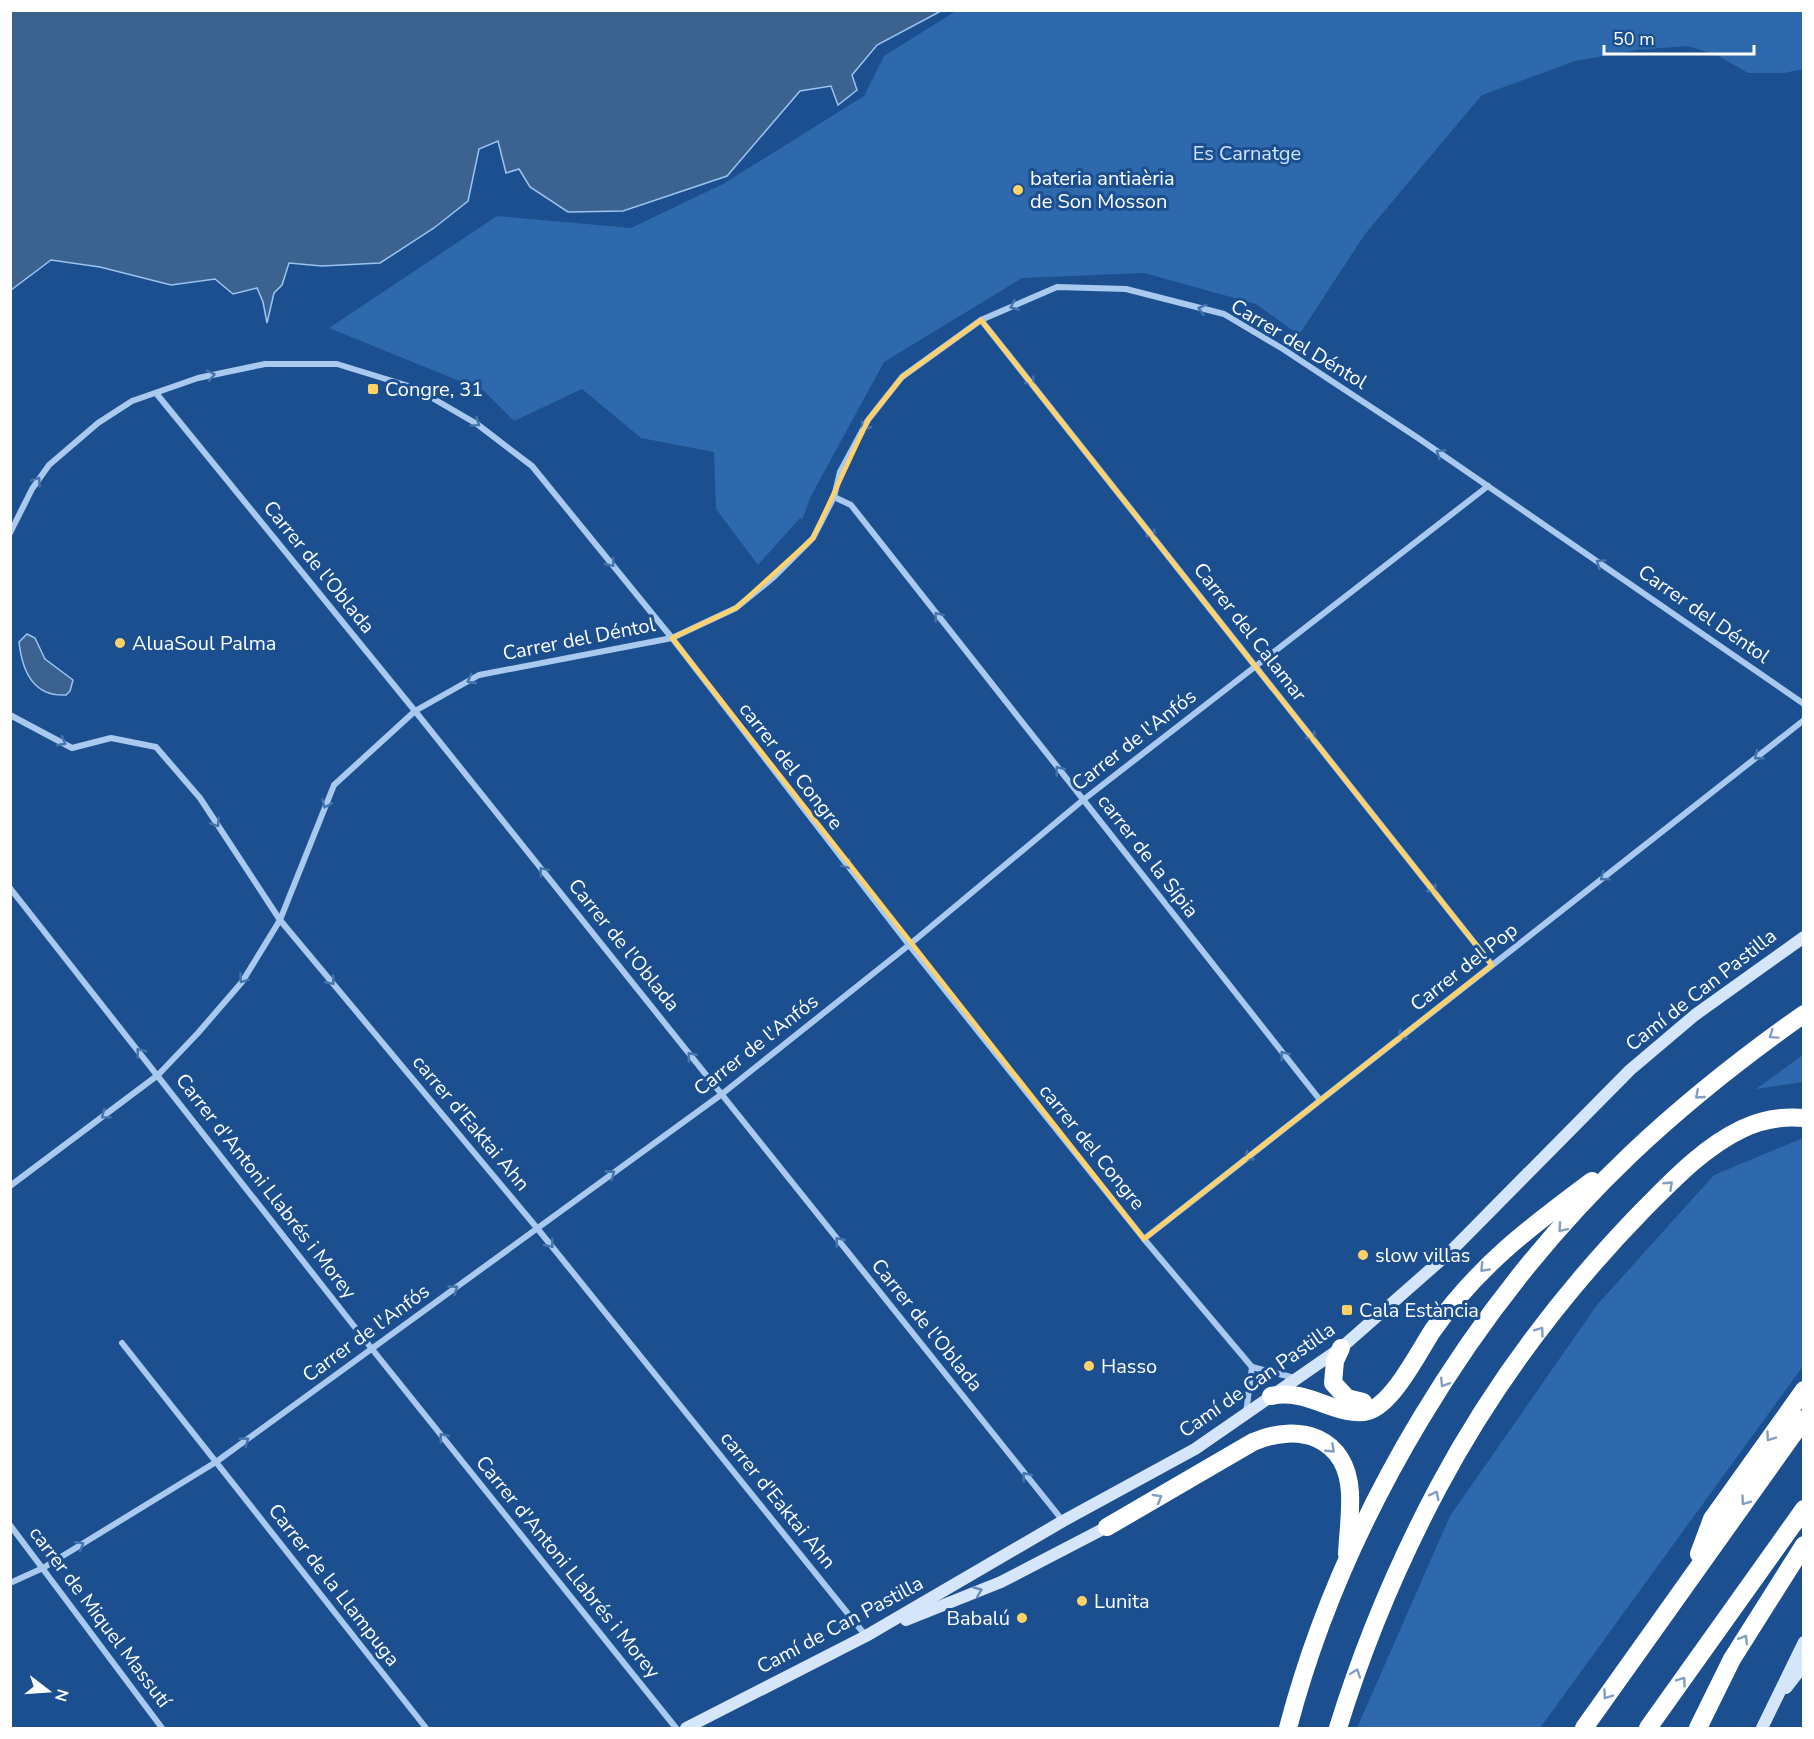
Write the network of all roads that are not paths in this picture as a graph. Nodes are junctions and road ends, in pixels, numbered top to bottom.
1 (981, 320) junction
2 (156, 393) junction
3 (1488, 486) junction
4 (834, 497) junction
5 (10, 533) edge
6 (672, 638) junction
7 (1256, 665) junction
8 (1803, 704) edge
9 (415, 711) junction
10 (10, 715) edge
11 (1803, 720) edge
12 (1083, 801) junction
13 (10, 888) edge
14 (280, 920) junction
15 (1803, 937) edge
16 (909, 945) junction
17 (1492, 965) junction
18 (1803, 1014) edge
19 (158, 1075) junction
20 (722, 1094) junction
21 (1320, 1100) junction
22 (1803, 1118) edge
23 (1631, 1154) junction
24 (10, 1186) edge
25 (537, 1228) junction
26 (1144, 1239) junction
27 (122, 1343) dead end
28 (1341, 1348) junction
29 (372, 1349) junction
30 (1252, 1367) junction
31 (1296, 1378) junction
32 (1803, 1390) edge
33 (1390, 1394) junction
34 (1271, 1396) junction
35 (1246, 1413) junction
36 (1803, 1419) edge
37 (216, 1462) junction
38 (1803, 1509) edge
39 (1063, 1521) junction
40 (10, 1525) edge
41 (1107, 1527) joint
42 (1803, 1545) edge
43 (1347, 1564) junction
44 (44, 1568) junction
45 (1689, 1578) junction
46 (10, 1582) edge
47 (866, 1636) junction
48 (1803, 1642) edge
49 (1803, 1665) edge
50 (1770, 1711) junction
51 (162, 1728) edge
52 (426, 1728) edge
53 (676, 1728) edge
54 (686, 1728) edge
55 (1288, 1728) edge
56 (1338, 1728) edge
57 (1584, 1728) edge
58 (1648, 1728) edge
59 (1698, 1728) edge
60 (1762, 1728) edge

3 -> 1 street, Carrer del Déntol
1 -> 4 street, Carrer del Déntol
1 -> 7 street, Carrer del Calamar
5 -> 2 street, carrer del Congre
2 -> 6 street, carrer del Congre
2 - 9 street, Carrer de l'Oblada
3 - 7 street, Carrer de l'Anfós
8 -> 3 street, Carrer del Déntol
4 - 6 street, Carrer del Déntol
12 -> 4 street, carrer de la Sípia
6 -> 9 street, Carrer del Déntol
6 -> 16 street, carrer del Congre
7 - 12 street, Carrer de l'Anfós
7 -> 17 street, Carrer del Calamar
9 -> 14 street, Carrer del Déntol
20 -> 9 street, Carrer de l'Oblada
10 -> 14 street, carrer d'Eaktai Ahn
11 -> 17 street, Carrer del Pop
12 - 16 street, Carrer de l'Anfós
21 -> 12 street, carrer de la Sípia
19 -> 13 street, Carrer d'Antoni Llabrés i Morey
14 -> 19 street, Carrer del Déntol
14 -> 25 street, carrer d'Eaktai Ahn
15 - 28 street, Camí de Can Pastilla
16 - 20 street, Carrer de l'Anfós
16 - 26 street, carrer del Congre
17 -> 21 street, Carrer del Pop
18 -> 23 highway
19 -> 24 street, Carrer del Déntol
19 - 29 street, Carrer d'Antoni Llabrés i Morey
25 -> 20 street, Carrer de l'Anfós
39 -> 20 street, Carrer de l'Oblada
21 -> 26 street, Carrer del Pop
56 -> 22 highway
23 -> 33 highway
23 -> 43 highway
29 -> 25 street, Carrer de l'Anfós
25 -> 47 street, carrer d'Eaktai Ahn
26 - 30 street, carrer del Congre
27 - 37 street, Carrer de la Llampuga
28 - 31 street, Camí de Can Pastilla
28 - 33 highway
37 -> 29 street, Carrer de l'Anfós
53 -> 29 street, Carrer d'Antoni Llabrés i Morey
30 - 31 street
30 - 35 street
31 - 34 street, Camí de Can Pastilla
32 -> 45 highway
33 - 34 highway
34 - 35 street, Camí de Can Pastilla
35 - 39 street, Camí de Can Pastilla
36 -> 45 highway
44 -> 37 street, Carrer de l'Anfós
37 - 52 street, Carrer de la Llampuga
58 -> 38 highway
39 - 47 street, Camí de Can Pastilla
40 - 44 street, carrer de Miquel Massutí
41 -> 43 highway
47 -> 41 street
59 -> 42 highway
43 - 55 highway
44 - 46 street, Carrer de l'Anfós
44 - 51 street, carrer de Miquel Massutí
45 -> 57 highway
47 - 54 street, Camí de Can Pastilla
48 - 50 street
49 - 50 street
50 - 60 street

